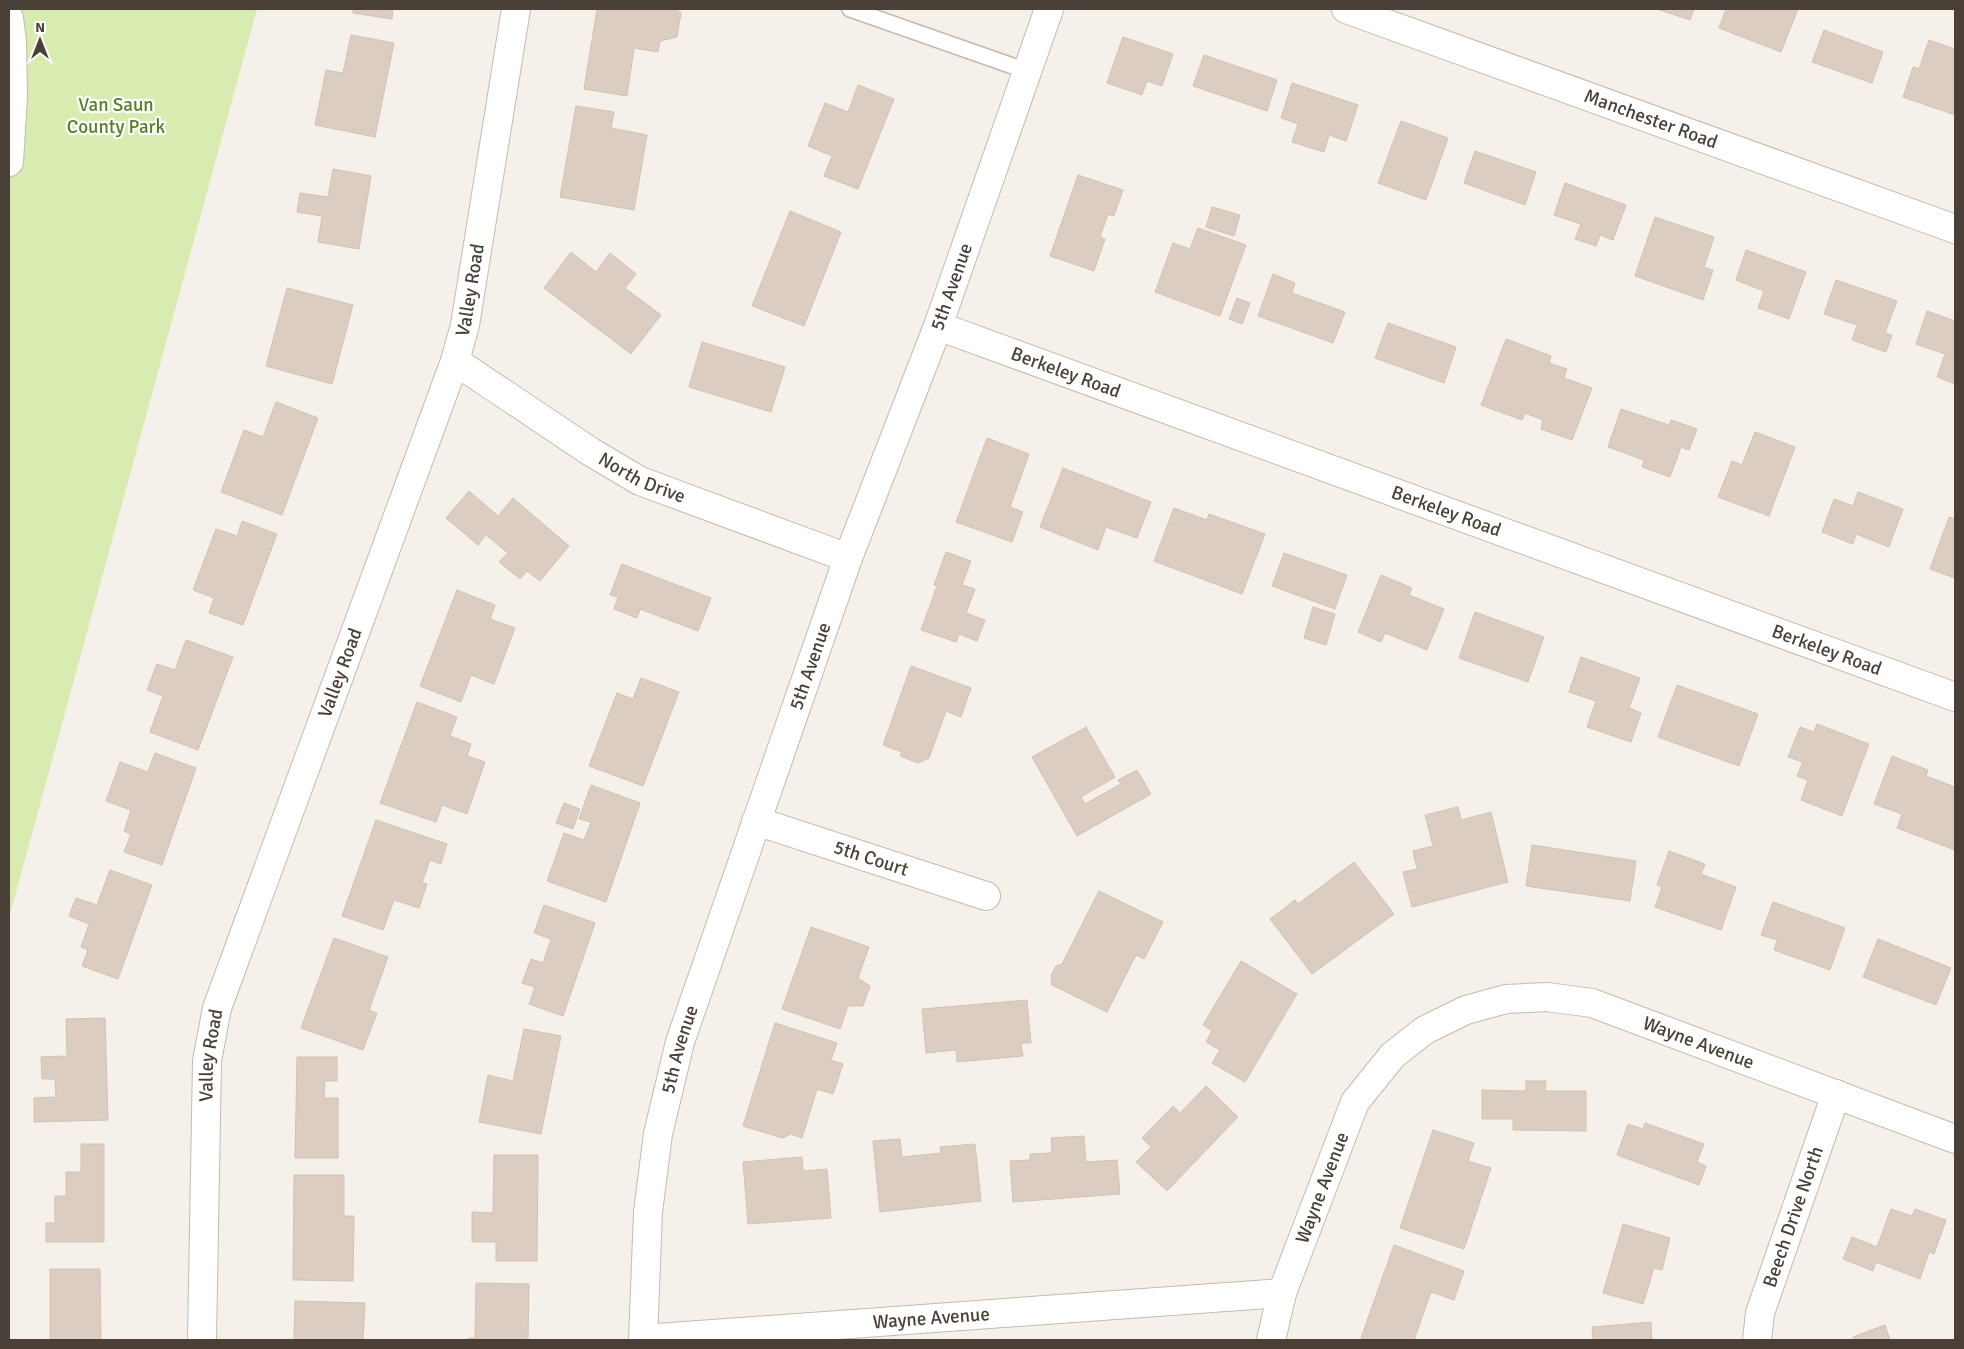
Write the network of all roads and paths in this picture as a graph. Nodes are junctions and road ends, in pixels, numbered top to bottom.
1 (516, 9) edge
2 (850, 9) edge
3 (1049, 9) edge
4 (1346, 9) edge
5 (9, 18) edge
6 (1028, 71) junction
7 (9, 162) edge
8 (1955, 229) edge
9 (938, 326) junction
10 (455, 362) junction
11 (848, 558) junction
12 (1955, 697) edge
13 (756, 821) junction
14 (986, 896) dead end
15 (1836, 1094) junction
16 (1955, 1139) edge
17 (1282, 1293) junction
18 (202, 1340) edge
19 (643, 1340) edge
20 (1271, 1340) edge
21 (1758, 1340) edge

1 - 10 street, Valley Road
2 - 6 lane
3 - 6 street, 5th Avenue
4 - 8 street, Manchester Road
5 - 7 street
6 - 9 street, 5th Avenue
9 - 11 street, 5th Avenue
9 - 12 street, Berkeley Road
10 - 11 street, North Drive
10 - 18 street, Valley Road
11 - 13 street, 5th Avenue
13 - 14 street, 5th Court
13 - 19 street, 5th Avenue
15 - 16 street, Wayne Avenue
15 - 17 street, Wayne Avenue
15 - 21 street, Beech Drive North
17 - 19 street, Wayne Avenue
17 - 20 street

